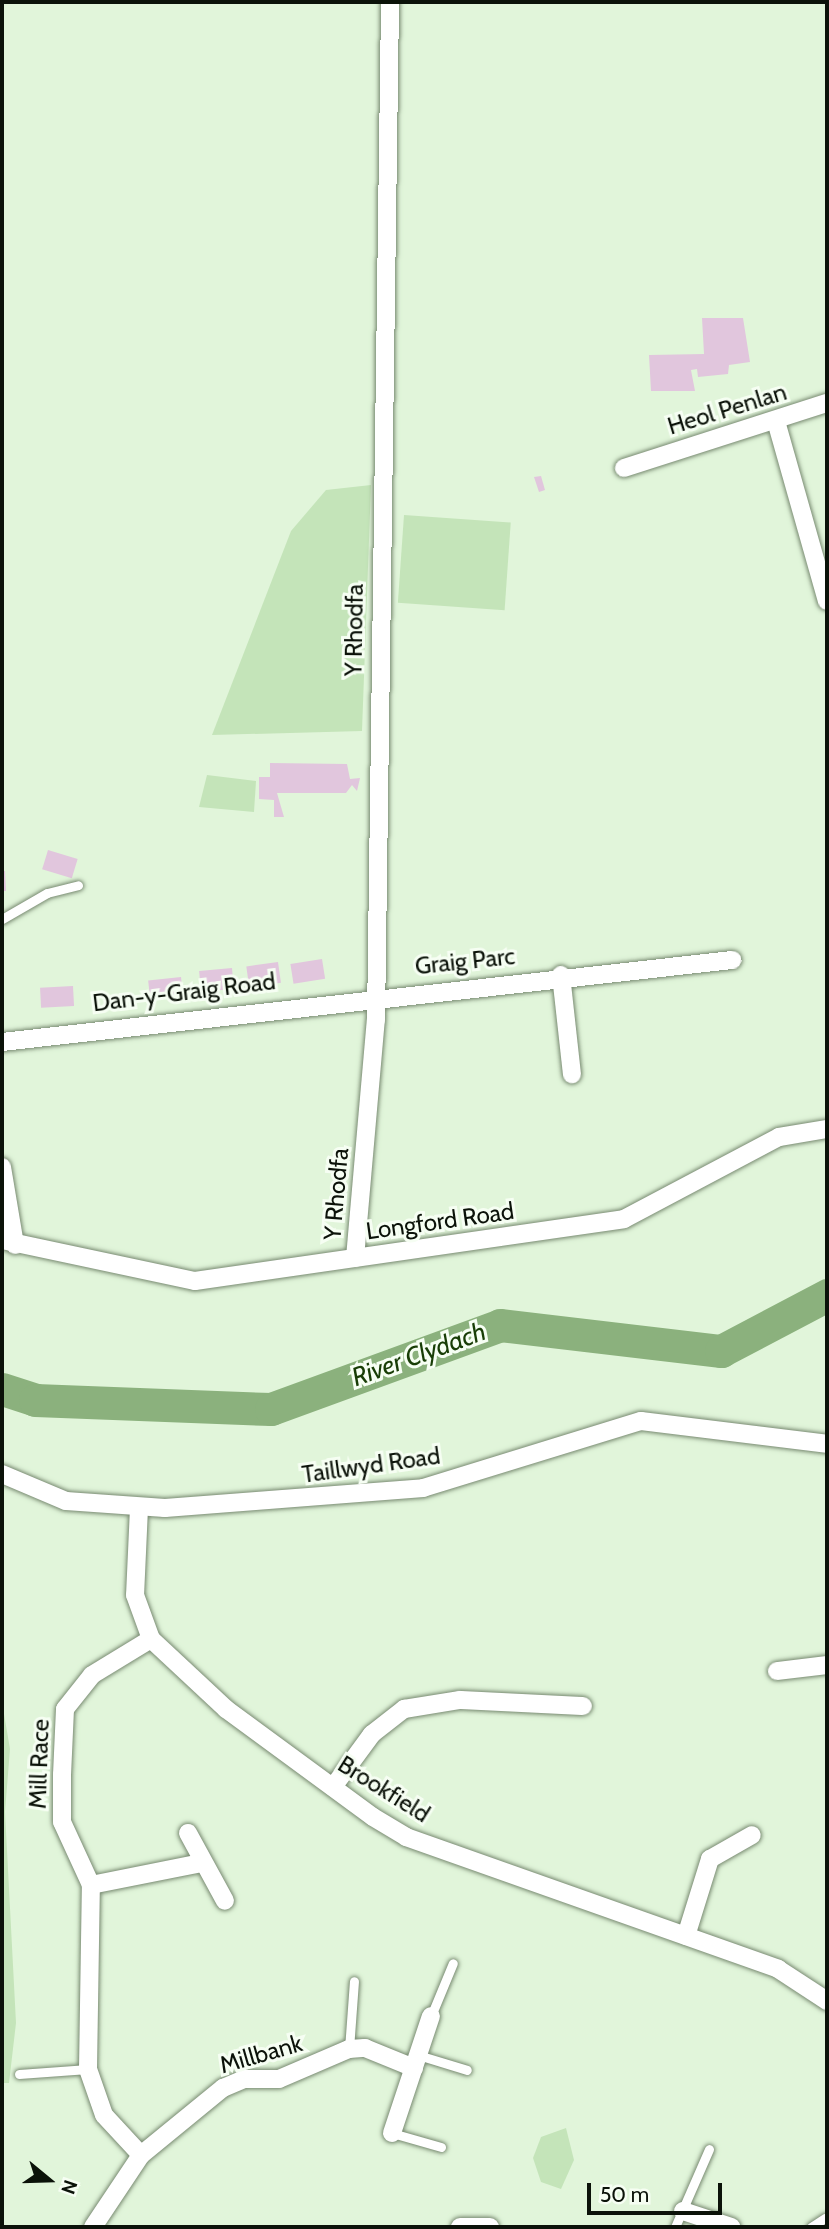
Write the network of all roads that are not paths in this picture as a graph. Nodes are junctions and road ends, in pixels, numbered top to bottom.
1 (390, 2) edge
2 (827, 403) edge
3 (776, 421) junction
4 (632, 464) dead end
5 (827, 601) edge
6 (78, 885) dead end
7 (2, 919) edge
8 (732, 960) dead end
9 (561, 975) junction
10 (373, 995) junction
11 (2, 1042) edge
12 (572, 1074) dead end
13 (827, 1129) edge
14 (2, 1167) edge
15 (8, 1242) edge
16 (355, 1258) junction
17 (827, 1444) edge
18 (2, 1474) edge
19 (139, 1508) junction
20 (151, 1639) junction
21 (827, 1665) edge
22 (777, 1671) dead end
23 (583, 1706) dead end
24 (333, 1787) junction
25 (187, 1833) dead end
26 (752, 1835) dead end
27 (201, 1863) junction
28 (91, 1885) junction
29 (225, 1901) dead end
30 (686, 1936) junction
31 (453, 1962) dead end
32 (354, 1981) dead end
33 (827, 2001) edge
34 (431, 2016) joint
35 (349, 2049) junction
36 (416, 2062) junction
37 (88, 2069) junction
38 (467, 2070) dead end
39 (19, 2074) dead end
40 (392, 2133) joint
41 (440, 2147) dead end
42 (709, 2149) dead end
43 (141, 2155) junction
44 (825, 2218) dead end
45 (679, 2219) edge
46 (93, 2227) edge
47 (460, 2227) edge
48 (490, 2227) edge
49 (731, 2227) edge
50 (811, 2227) edge

1 - 10 street, Y Rhodfa
2 - 3 street, Heol Penlan
3 - 4 street, Heol Penlan
3 - 5 street
6 - 7 lane
8 - 9 street, Graig Parc
9 - 10 street, Graig Parc
9 - 12 street
10 - 11 street, Dan-y-Graig Road
10 - 16 street, Y Rhodfa
13 - 16 street, Longford Road
14 - 15 street
15 - 16 street, Longford Road
17 - 19 street, Taillwyd Road
18 - 19 street, Taillwyd Road
19 - 20 street, Brookfield
20 - 24 street, Brookfield
20 - 28 street, Mill Race
21 - 22 street
23 - 24 street
24 - 30 street, Brookfield
25 - 27 street
26 - 30 street
27 - 28 street
27 - 29 street
28 - 37 street, Mill Race
30 - 33 street, Brookfield
31 - 34 lane
32 - 35 lane
34 - 36 street
35 - 36 street
35 - 43 street, Millbank
36 - 38 lane
36 - 40 street
37 - 39 lane
37 - 43 street, Mill Race
40 - 41 lane
42 - 45 lane
43 - 46 street, Millbank
44 - 50 lane
45 - 49 street
47 - 48 street

